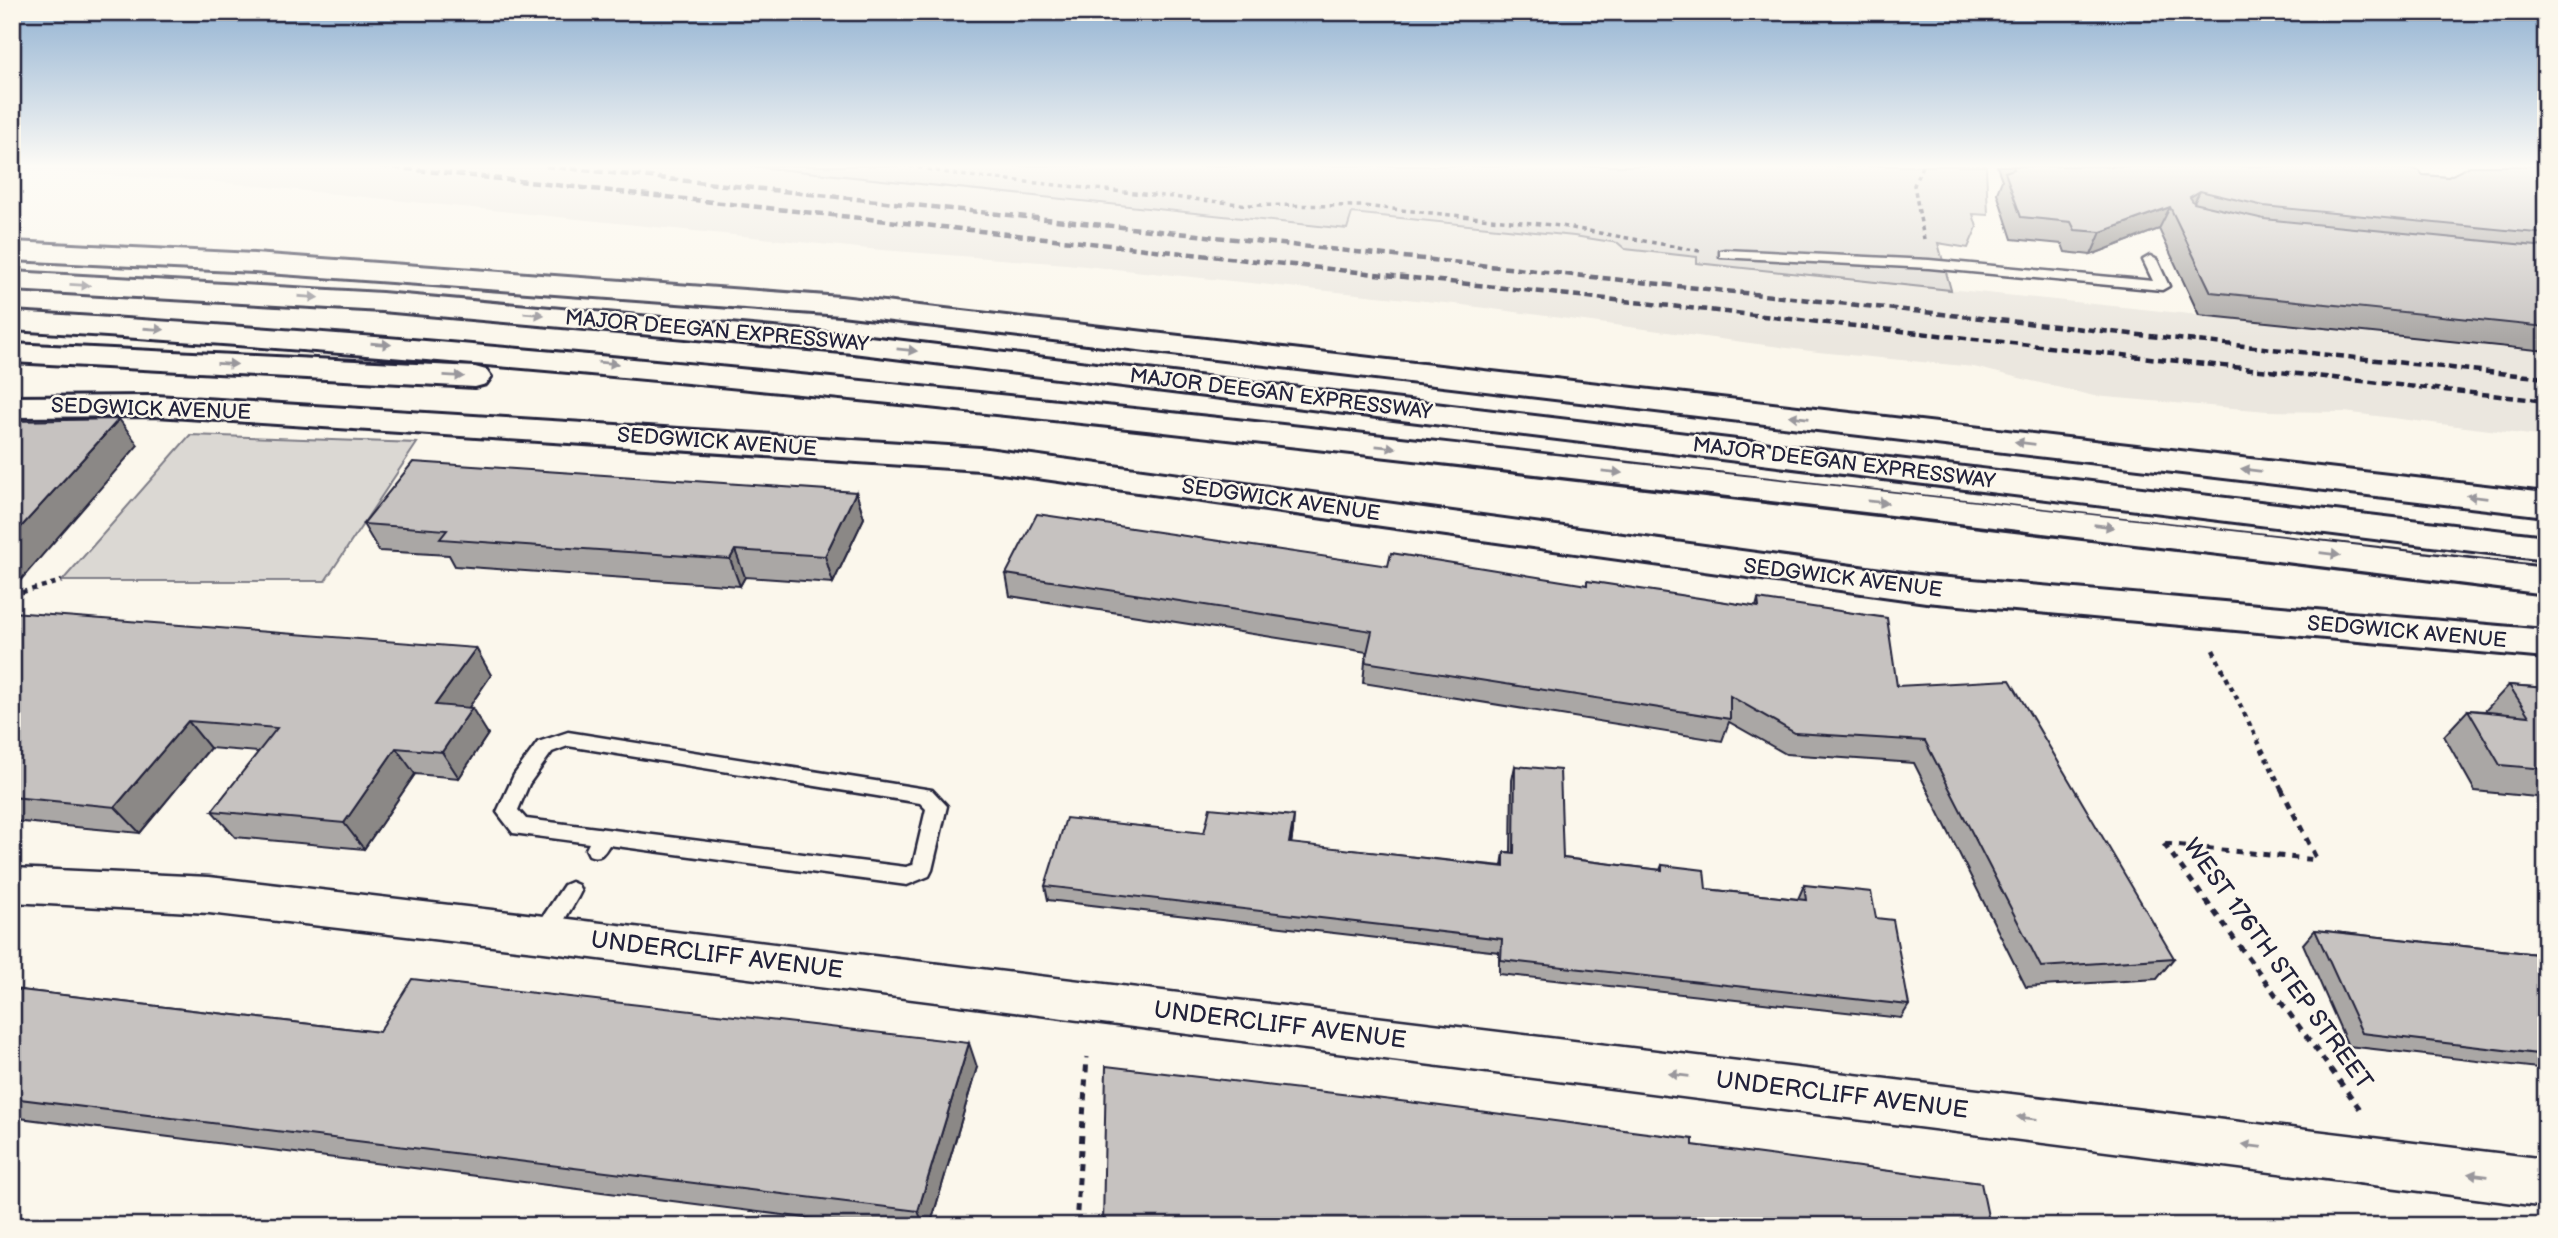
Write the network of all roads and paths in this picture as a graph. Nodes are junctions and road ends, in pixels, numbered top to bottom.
1 (1539, 224) edge
2 (1921, 224) edge
3 (12, 233) edge
4 (1924, 239) dead end
5 (12, 251) edge
6 (1725, 254) joint
7 (2150, 260) dead end
8 (12, 281) edge
9 (841, 306) junction
10 (12, 321) edge
11 (12, 354) edge
12 (12, 407) edge
13 (1318, 439) junction
14 (2546, 505) edge
15 (2546, 548) edge
16 (2546, 580) edge
17 (62, 581) dead end
18 (12, 595) edge
19 (2546, 644) edge
20 (2223, 670) dead end
21 (600, 842) joint
22 (12, 885) edge
23 (571, 891) dead end
24 (544, 934) junction
25 (1087, 1058) dead end
26 (2401, 1165) junction
27 (2546, 1183) edge
28 (1076, 1226) edge

1 - 6 path
2 - 4 path
3 - 9 main road
5 - 9 main road, MAJOR DEEGAN EXPRESSWAY
6 - 7 lane
8 -> 15 main road, MAJOR DEEGAN EXPRESSWAY
14 -> 9 main road, MAJOR DEEGAN EXPRESSWAY
10 -> 13 main road
11 -> 13 main road
12 - 19 main road, SEDGWICK AVENUE
13 -> 16 main road
17 - 18 path
20 - 26 path, WEST 176TH STEP STREET
21 - 21 lane
22 - 24 street, UNDERCLIFF AVENUE
23 - 24 lane
26 -> 24 street, UNDERCLIFF AVENUE
25 - 28 path
27 -> 26 street, UNDERCLIFF AVENUE

